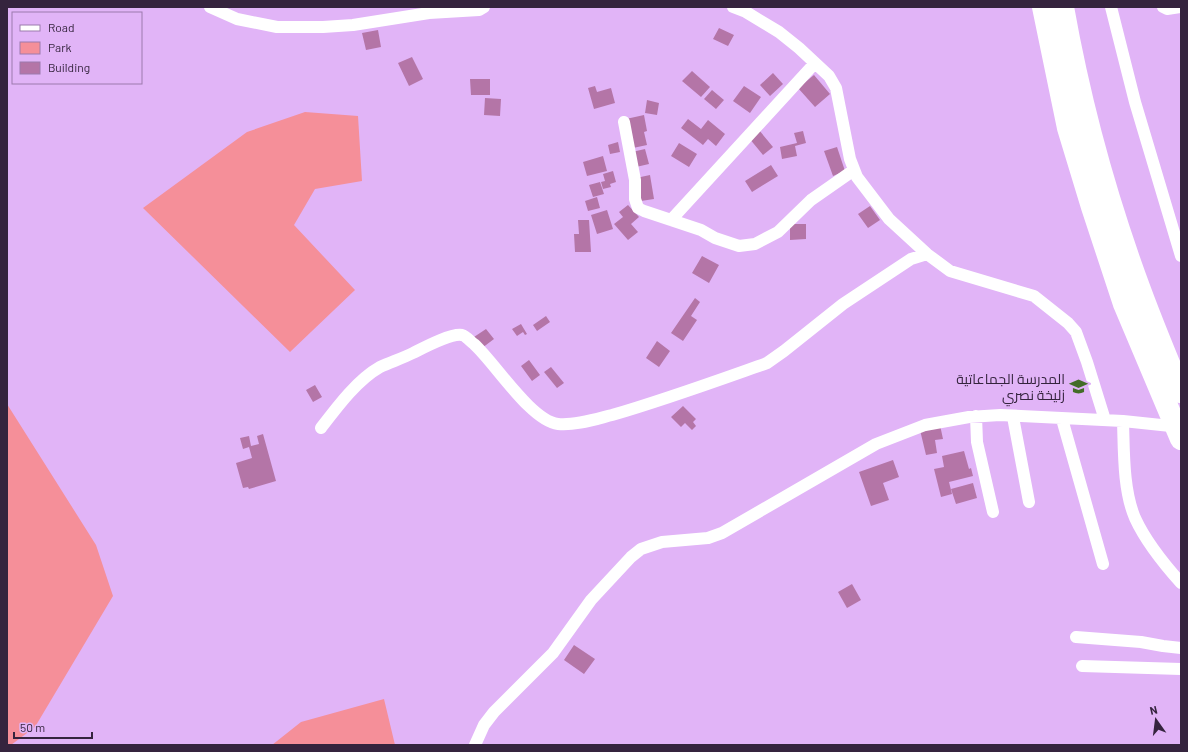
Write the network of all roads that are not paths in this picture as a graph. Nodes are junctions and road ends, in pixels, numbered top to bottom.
1 (210, 7) edge
2 (484, 7) edge
3 (733, 7) edge
4 (1043, 7) edge
5 (1064, 7) edge
6 (1111, 7) edge
7 (1163, 7) edge
8 (1180, 7) edge
9 (815, 63) junction
10 (624, 122) dead end
11 (854, 170) junction
12 (671, 220) junction
13 (927, 254) junction
14 (1181, 256) edge
15 (1181, 392) edge
16 (976, 416) junction
17 (1013, 417) junction
18 (1062, 419) junction
19 (1105, 420) junction
20 (1125, 421) junction
21 (1181, 427) edge
22 (321, 428) dead end
23 (1181, 439) edge
24 (1029, 502) dead end
25 (993, 512) dead end
26 (1103, 564) dead end
27 (1181, 583) edge
28 (1076, 638) dead end
29 (1181, 648) edge
30 (1082, 666) dead end
31 (1181, 669) edge
32 (474, 745) edge

1 - 2 street
3 - 9 street
4 - 23 highway
5 - 15 highway
6 - 14 street
7 - 8 street
9 - 11 street
9 - 12 street
10 - 12 street
11 - 12 street
11 - 13 street
13 - 19 street
13 - 22 street
16 - 17 street
16 - 25 street
16 - 32 street
17 - 18 street
17 - 24 street
18 - 19 street
18 - 26 street
19 - 20 street
20 - 21 street
20 - 27 street
28 - 29 street
30 - 31 street

